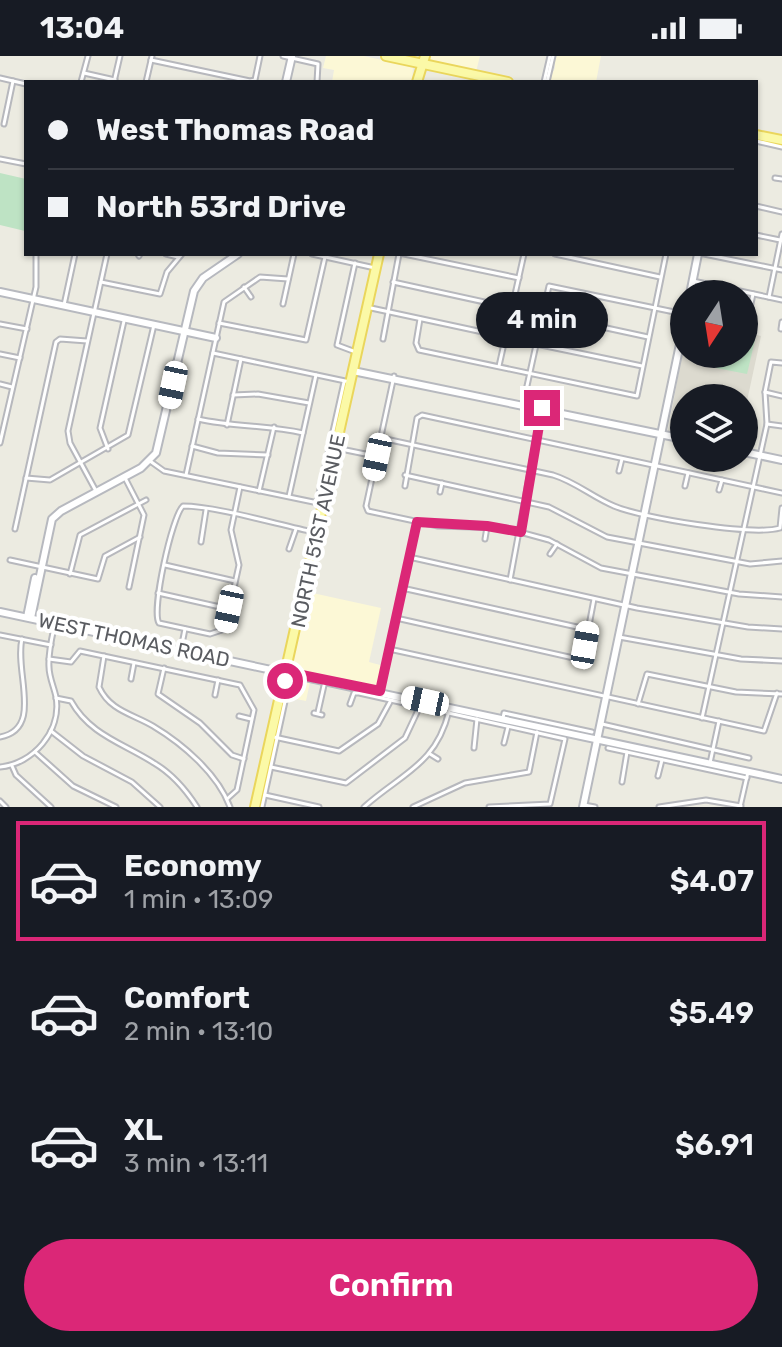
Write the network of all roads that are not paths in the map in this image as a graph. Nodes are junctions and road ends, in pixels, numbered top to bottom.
1 (88, 56) edge
2 (120, 56) edge
3 (260, 56) edge
4 (283, 56) edge
5 (386, 56) edge
6 (551, 56) edge
7 (292, 57) edge
8 (151, 58) edge
9 (422, 58) edge
10 (84, 73) junction
11 (0, 78) edge
12 (82, 80) edge
13 (110, 80) edge
14 (114, 80) edge
15 (146, 80) edge
16 (249, 80) edge
17 (253, 80) edge
18 (286, 80) edge
19 (317, 80) edge
20 (417, 80) edge
21 (501, 80) edge
22 (545, 80) edge
23 (13, 81) junction
24 (24, 84) edge
25 (4, 124) dead end
26 (758, 135) edge
27 (782, 140) edge
28 (758, 141) edge
29 (782, 147) edge
30 (0, 159) edge
31 (24, 164) edge
32 (775, 178) dead end
33 (782, 179) edge
34 (758, 206) edge
35 (782, 212) edge
36 (782, 234) edge
37 (758, 235) edge
38 (781, 241) edge
39 (36, 256) edge
40 (75, 256) edge
41 (107, 256) edge
42 (180, 256) edge
43 (235, 256) edge
44 (294, 256) edge
45 (321, 256) edge
46 (379, 256) edge
47 (401, 256) edge
48 (412, 256) edge
49 (524, 256) edge
50 (565, 256) edge
51 (666, 256) edge
52 (700, 256) edge
53 (711, 256) edge
54 (325, 257) junction
55 (355, 263) junction
56 (376, 268) junction
57 (775, 269) junction
58 (782, 270) edge
59 (661, 277) junction
60 (519, 278) junction
61 (288, 279) junction
62 (693, 280) edge
63 (101, 282) junction
64 (393, 282) junction
65 (244, 287) junction
66 (0, 292) edge
67 (758, 295) edge
68 (251, 297) dead end
69 (769, 298) junction
70 (33, 299) junction
71 (782, 300) edge
72 (283, 304) dead end
73 (64, 306) junction
74 (367, 307) junction
75 (512, 308) junction
76 (655, 308) junction
77 (386, 311) junction
78 (670, 311) edge
79 (94, 312) junction
80 (542, 314) junction
81 (124, 319) junction
82 (420, 319) junction
83 (782, 322) edge
84 (219, 323) junction
85 (0, 324) edge
86 (154, 325) junction
87 (27, 329) junction
88 (781, 329) edge
89 (184, 331) junction
90 (506, 337) junction
91 (649, 337) junction
92 (216, 338) junction
93 (383, 339) dead end
94 (88, 341) junction
95 (536, 344) junction
96 (357, 352) junction
97 (213, 353) junction
98 (0, 354) edge
99 (20, 358) junction
100 (241, 359) junction
101 (782, 363) edge
102 (499, 366) junction
103 (644, 367) junction
104 (675, 368) edge
105 (353, 371) junction
106 (529, 374) junction
107 (316, 375) junction
108 (394, 376) junction
109 (348, 382) junction
110 (0, 384) edge
111 (14, 387) junction
112 (765, 392) junction
113 (233, 395) junction
114 (782, 396) edge
115 (309, 403) junction
116 (523, 404) junction
117 (542, 408) junction
118 (198, 419) junction
119 (761, 419) dead end
120 (767, 421) junction
121 (227, 425) junction
122 (782, 426) edge
123 (274, 427) junction
124 (303, 433) junction
125 (662, 434) junction
126 (670, 436) edge
127 (381, 438) junction
128 (535, 439) junction
129 (0, 443) edge
130 (412, 445) junction
131 (192, 446) junction
132 (336, 448) junction
133 (108, 449) junction
134 (32, 450) junction
135 (38, 451) dead end
136 (268, 455) junction
137 (758, 455) edge
138 (761, 456) junction
139 (377, 457) junction
140 (622, 459) junction
141 (782, 460) edge
142 (150, 461) junction
143 (81, 464) junction
144 (655, 465) junction
145 (529, 470) junction
146 (619, 471) dead end
147 (688, 473) junction
148 (186, 475) junction
149 (405, 475) junction
150 (124, 476) junction
151 (26, 478) junction
152 (722, 480) junction
153 (442, 483) junction
154 (405, 486) dead end
155 (685, 486) dead end
156 (240, 487) junction
157 (754, 487) junction
158 (719, 490) dead end
159 (96, 491) junction
160 (259, 491) junction
161 (440, 492) dead end
162 (782, 493) edge
163 (289, 497) junction
164 (146, 500) dead end
165 (527, 501) junction
166 (139, 503) junction
167 (320, 504) junction
168 (782, 508) edge
169 (206, 510) junction
170 (645, 513) junction
171 (234, 516) junction
172 (264, 522) junction
173 (417, 522) junction
174 (449, 526) junction
175 (487, 526) junction
176 (15, 529) dead end
177 (296, 529) junction
178 (741, 530) junction
179 (262, 532) dead end
180 (449, 532) dead end
181 (521, 532) junction
182 (317, 533) junction
183 (140, 537) junction
184 (485, 539) dead end
185 (201, 542) dead end
186 (557, 544) junction
187 (639, 544) junction
188 (289, 549) dead end
189 (550, 554) dead end
190 (409, 557) junction
191 (10, 560) dead end
192 (735, 561) junction
193 (782, 561) edge
194 (165, 565) junction
195 (40, 567) junction
196 (70, 574) junction
197 (632, 575) junction
198 (510, 580) junction
199 (235, 581) junction
200 (129, 587) dead end
201 (402, 588) junction
202 (728, 592) junction
203 (158, 593) junction
204 (782, 597) edge
205 (594, 599) junction
206 (626, 606) junction
207 (229, 609) junction
208 (0, 612) edge
209 (29, 618) junction
210 (396, 618) junction
211 (55, 623) junction
212 (722, 623) junction
213 (185, 629) junction
214 (588, 629) junction
215 (782, 629) edge
216 (0, 635) edge
217 (619, 637) junction
218 (22, 639) junction
219 (51, 645) junction
220 (389, 649) junction
221 (181, 650) junction
222 (716, 654) junction
223 (104, 656) junction
224 (49, 659) junction
225 (782, 661) edge
226 (135, 662) junction
227 (164, 668) junction
228 (287, 672) junction
229 (131, 679) dead end
230 (218, 680) junction
231 (325, 680) junction
232 (709, 687) junction
233 (380, 691) junction
234 (780, 693) edge
235 (215, 695) dead end
236 (286, 697) dead end
237 (391, 697) junction
238 (607, 697) junction
239 (56, 698) junction
240 (350, 704) dead end
241 (638, 704) junction
242 (420, 706) junction
243 (449, 709) junction
244 (318, 713) dead end
245 (239, 716) dead end
246 (702, 718) junction
247 (252, 719) junction
248 (477, 719) junction
249 (507, 721) junction
250 (719, 721) junction
251 (601, 724) junction
252 (51, 731) junction
253 (537, 732) junction
254 (577, 732) junction
255 (592, 732) dead end
256 (0, 737) edge
257 (274, 737) junction
258 (598, 739) junction
259 (504, 743) dead end
260 (474, 748) dead end
261 (608, 748) dead end
262 (713, 748) junction
263 (35, 752) junction
264 (627, 752) junction
265 (430, 754) junction
266 (663, 757) junction
267 (749, 758) dead end
268 (244, 759) junction
269 (438, 759) dead end
270 (710, 763) junction
271 (12, 766) junction
272 (0, 767) edge
273 (271, 767) junction
274 (748, 775) junction
275 (658, 776) dead end
276 (782, 779) edge
277 (622, 782) dead end
278 (265, 795) junction
279 (227, 799) junction
280 (0, 801) edge
281 (583, 806) edge
282 (740, 806) edge
283 (6, 807) edge
284 (51, 807) edge
285 (116, 807) edge
286 (160, 807) edge
287 (197, 807) edge
288 (230, 807) edge
289 (255, 807) edge
290 (262, 807) edge
291 (319, 807) edge
292 (364, 807) edge
293 (413, 807) edge
294 (489, 807) edge
295 (595, 807) edge
296 (659, 807) edge

1 - 10 street
2 - 14 street
3 - 17 street
4 - 7 street
5 - 9 main road
6 - 22 street
7 - 18 street
7 - 19 street
8 - 15 street
8 - 16 street
9 - 20 main road
9 - 21 main road
10 - 12 street
10 - 13 street
11 - 23 street
23 - 24 street
23 - 25 street
26 - 27 main road
28 - 29 street
30 - 31 street
32 - 33 street
34 - 35 street
36 - 38 street
37 - 38 street
38 - 57 street
39 - 70 street
40 - 73 street
41 - 63 street
42 - 63 street
43 - 89 street
44 - 61 street
45 - 54 street
46 - 56 main road, NORTH 51ST AVENUE
47 - 64 street
48 - 60 street
49 - 60 street
50 - 59 street
51 - 59 street
52 - 62 street
53 - 57 street
54 - 55 street
54 - 84 street
55 - 56 street
55 - 96 street
56 - 74 main road, NORTH 51ST AVENUE
57 - 58 street
57 - 69 street
59 - 76 street
60 - 75 street
61 - 65 street
61 - 72 street
63 - 79 street
64 - 75 street
64 - 77 street
65 - 68 street
65 - 84 street
66 - 70 street
67 - 69 street
69 - 71 street
70 - 73 street
70 - 87 street
73 - 79 street
74 - 77 street
74 - 96 main road, NORTH 51ST AVENUE
75 - 90 street
76 - 78 street
76 - 80 street
76 - 91 street
77 - 82 street
77 - 93 street
79 - 81 street
79 - 94 street
80 - 91 street
80 - 95 street
81 - 86 street
81 - 133 street
82 - 90 street
82 - 102 street
83 - 88 street
84 - 92 street
85 - 87 street
86 - 89 street
86 - 133 street
87 - 99 street
89 - 92 street
89 - 142 street
90 - 102 street
91 - 103 street
92 - 97 street
94 - 134 street
94 - 143 street
95 - 103 street
95 - 106 street
96 - 105 main road, NORTH 51ST AVENUE
97 - 100 street
97 - 118 street
98 - 99 street
99 - 111 street
100 - 107 street
100 - 113 street
101 - 112 street
102 - 106 street
103 - 106 street
104 - 125 street
105 - 108 street
105 - 109 main road, NORTH 51ST AVENUE
106 - 116 street
107 - 109 street
107 - 115 street
108 - 116 street
108 - 127 street
109 - 132 main road, NORTH 51ST AVENUE
109 - 167 street, NORTH 51ST AVENUE
110 - 111 street
111 - 129 street
112 - 114 street
112 - 120 street
113 - 115 street
113 - 121 street
115 - 124 street
116 - 117 street
117 - 125 street
117 - 128 street
118 - 121 street
118 - 131 street
119 - 120 street
120 - 122 street
120 - 138 street
121 - 123 street
123 - 124 street
123 - 136 street
124 - 163 street
125 - 126 street
125 - 144 street
127 - 130 street
127 - 139 street
128 - 130 street
128 - 140 street
128 - 145 street
130 - 145 street
130 - 149 street
131 - 136 street
131 - 148 street
132 - 139 street
132 - 167 main road, NORTH 51ST AVENUE
133 - 143 street
134 - 135 street
134 - 151 street
136 - 160 street
137 - 138 street
138 - 141 street
138 - 157 street
139 - 173 street
140 - 144 street
140 - 146 street
142 - 148 street
142 - 150 street
143 - 151 street
143 - 159 street
144 - 147 street
144 - 170 street
145 - 165 street
145 - 170 street
147 - 152 street
147 - 155 street
148 - 156 street
149 - 153 street
149 - 154 street
150 - 159 street
150 - 166 street
151 - 176 street
152 - 157 street
152 - 158 street
153 - 161 street
153 - 165 street
156 - 160 street
156 - 171 street
157 - 162 street
157 - 178 street
159 - 195 street
160 - 163 street
163 - 167 street
164 - 166 street
165 - 181 street
165 - 187 street
166 - 183 street
166 - 196 street
167 - 182 main road, NORTH 51ST AVENUE
168 - 178 street
169 - 171 street
169 - 185 street
169 - 194 street
170 - 178 street
170 - 187 street
171 - 172 street
171 - 199 street
172 - 177 street
172 - 179 street
173 - 174 street
173 - 190 street
174 - 175 street
174 - 180 street
175 - 181 street
175 - 184 street
177 - 182 street
177 - 188 street
178 - 192 street
181 - 186 street
181 - 198 street
182 - 228 main road, NORTH 51ST AVENUE
183 - 196 street
183 - 200 street
186 - 189 street
186 - 197 street
187 - 192 street
187 - 197 street
190 - 198 street
190 - 201 street
191 - 195 street
192 - 193 street
192 - 202 street
194 - 199 street
194 - 203 street
195 - 196 street
195 - 209 street
197 - 202 street
197 - 206 street
198 - 205 street
199 - 207 street
201 - 210 street
201 - 214 street
202 - 204 street
202 - 212 street
203 - 207 street
203 - 213 street
205 - 206 street
205 - 214 street
206 - 212 street
206 - 217 street
207 - 213 street
208 - 209 street, WEST THOMAS ROAD
209 - 211 street, WEST THOMAS ROAD
210 - 214 street
210 - 220 street
211 - 219 street
211 - 221 street, WEST THOMAS ROAD
212 - 215 street
212 - 222 street
213 - 221 street
216 - 218 street
217 - 222 street
217 - 238 street
218 - 219 street
218 - 256 street
219 - 224 street
220 - 233 street
220 - 238 street
221 - 228 street, WEST THOMAS ROAD
222 - 225 street
222 - 232 street
223 - 224 street
223 - 226 street
223 - 279 street
224 - 239 street
226 - 227 street
226 - 229 street
227 - 230 street
227 - 268 street
228 - 231 street, WEST THOMAS ROAD
228 - 257 main road, NORTH 51ST AVENUE
230 - 235 street
230 - 247 street
231 - 233 street, WEST THOMAS ROAD
231 - 244 street
232 - 234 street
232 - 241 street
232 - 246 street
233 - 237 street, WEST THOMAS ROAD
234 - 250 street
236 - 257 street, NORTH 51ST AVENUE
237 - 240 street, WEST THOMAS ROAD
237 - 242 street, WEST THOMAS ROAD
237 - 243 street, WEST THOMAS ROAD
237 - 257 street
238 - 241 street
238 - 251 street
239 - 252 street
239 - 287 street
241 - 246 street
242 - 243 street, WEST THOMAS ROAD
242 - 273 street
243 - 248 street, WEST THOMAS ROAD
243 - 249 street, WEST THOMAS ROAD
243 - 265 street
245 - 247 street
246 - 250 street
247 - 268 street
248 - 249 street, WEST THOMAS ROAD
248 - 260 street
249 - 253 street, WEST THOMAS ROAD
249 - 254 street, WEST THOMAS ROAD
249 - 259 street
250 - 262 street
251 - 258 street
251 - 262 street
252 - 263 street
252 - 286 street
253 - 293 street
253 - 294 street, WEST THOMAS ROAD
254 - 255 street, WEST THOMAS ROAD
254 - 258 street, WEST THOMAS ROAD
257 - 273 street, NORTH 51ST AVENUE
257 - 289 main road, NORTH 51ST AVENUE
258 - 266 street, WEST THOMAS ROAD
258 - 281 street
261 - 264 street, WEST THOMAS ROAD
262 - 267 street
262 - 270 street
263 - 271 street
263 - 285 street
264 - 266 street, WEST THOMAS ROAD
264 - 277 street
265 - 269 street
265 - 292 street
266 - 270 street, WEST THOMAS ROAD
266 - 274 street, WEST THOMAS ROAD
266 - 275 street
268 - 279 street
270 - 274 street, WEST THOMAS ROAD
271 - 272 street
271 - 284 street
273 - 278 street, NORTH 51ST AVENUE
274 - 276 street, WEST THOMAS ROAD
274 - 282 street
278 - 290 street, NORTH 51ST AVENUE
278 - 291 street
279 - 288 street
280 - 283 street
281 - 295 street
282 - 296 street

